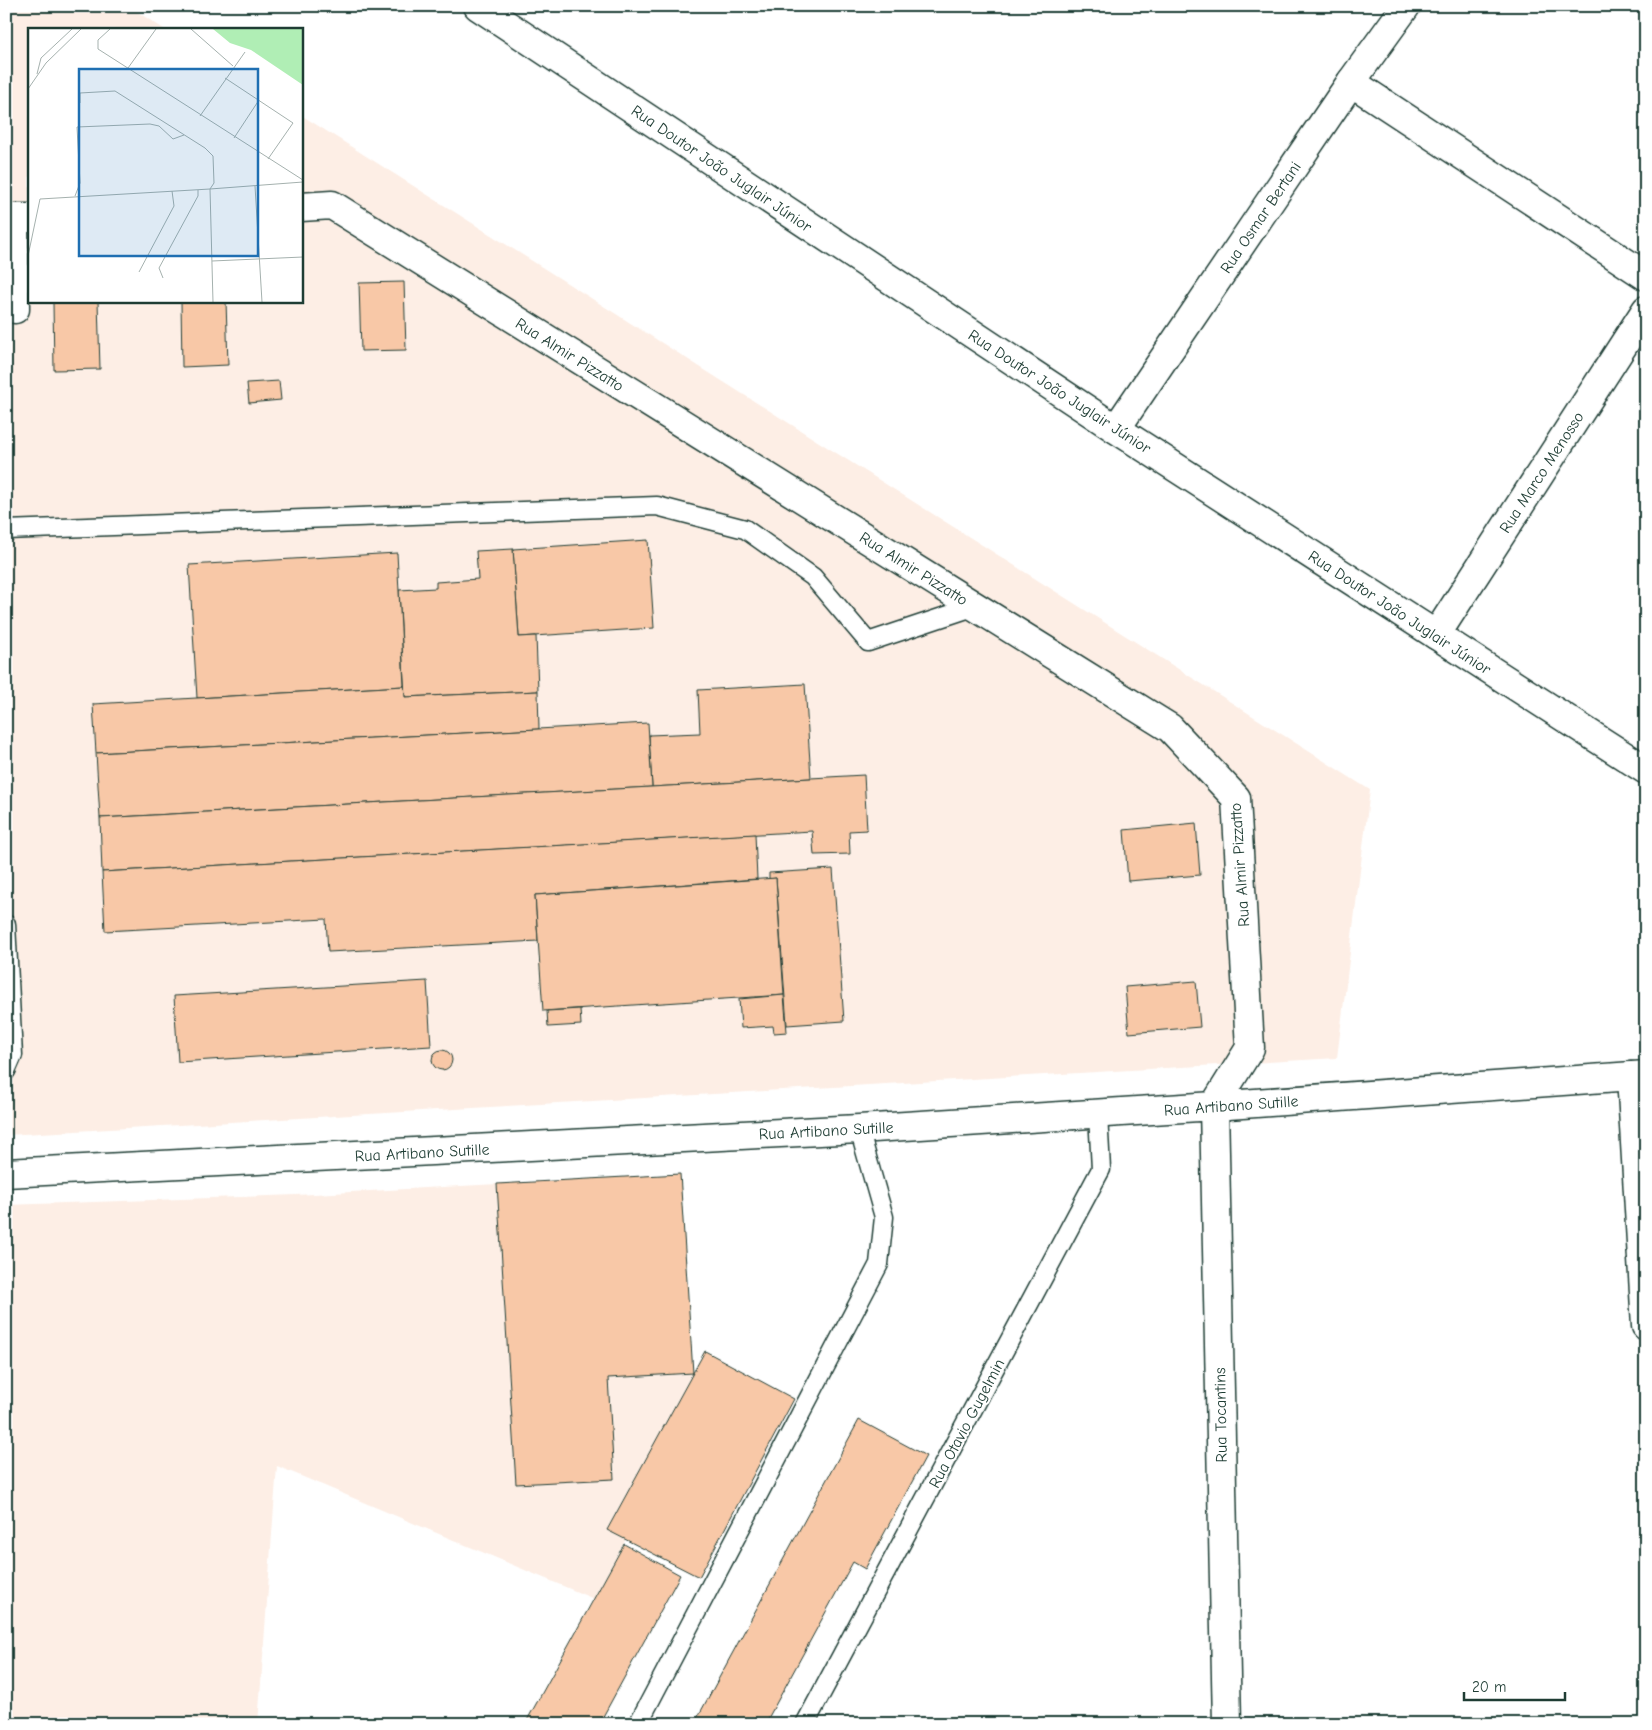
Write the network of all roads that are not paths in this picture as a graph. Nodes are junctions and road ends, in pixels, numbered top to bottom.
1 (478, 6) edge
2 (1406, 6) edge
3 (1351, 82) junction
4 (302, 207) edge
5 (28, 218) edge
6 (1646, 276) edge
7 (15, 309) dead end
8 (1646, 310) edge
9 (1116, 429) junction
10 (6, 530) edge
11 (976, 606) junction
12 (1436, 635) junction
13 (1646, 770) edge
14 (6, 924) edge
15 (6, 1071) edge
16 (1639, 1076) edge
17 (1214, 1106) junction
18 (1098, 1115) junction
19 (859, 1129) junction
20 (6, 1173) edge
21 (1646, 1326) edge
22 (638, 1724) edge
23 (805, 1724) edge
24 (1227, 1724) edge

1 - 9 street, Rua Doutor João Juglair Júnior
2 - 3 street, Rua Osmar Bertani
3 - 6 street
3 - 9 street, Rua Osmar Bertani
4 - 11 street, Rua Almir Pizzatto
5 - 7 street
8 - 12 street, Rua Marco Menosso
9 - 12 street, Rua Doutor João Juglair Júnior
10 - 11 lane
11 - 17 street, Rua Almir Pizzatto
12 - 13 street, Rua Doutor João Juglair Júnior
14 - 15 lane
16 - 17 street, Rua Artibano Sutille
16 - 21 street
17 - 18 street, Rua Artibano Sutille
17 - 24 street, Rua Tocantins
18 - 19 street, Rua Artibano Sutille
18 - 23 lane, Rua Otavio Gugelmin
19 - 20 street, Rua Artibano Sutille
19 - 22 lane

